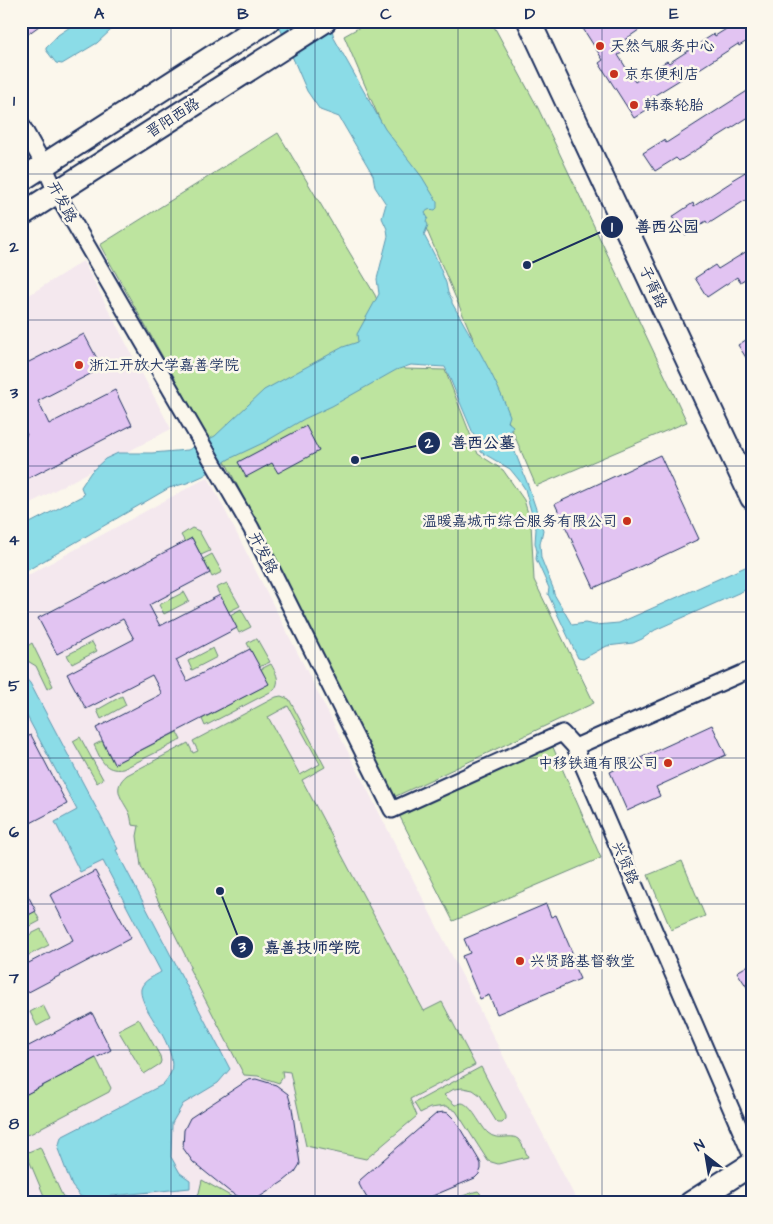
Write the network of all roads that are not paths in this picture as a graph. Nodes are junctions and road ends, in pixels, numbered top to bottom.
1 (326, 21) edge
2 (529, 21) edge
3 (266, 22) edge
4 (21, 124) edge
5 (44, 165) junction
6 (21, 180) edge
7 (56, 192) junction
8 (21, 214) edge
9 (752, 498) edge
10 (752, 669) edge
11 (575, 747) junction
12 (752, 1157) edge
13 (752, 1164) edge
14 (690, 1203) edge

1 - 7 main road, 晋阳西路
2 - 9 main road, 子胥路
3 - 5 main road, 晋阳西路
4 - 5 street, 开发路
5 - 6 main road, 晋阳西路
5 - 7 street, 开发路
7 - 8 main road, 晋阳西路
7 - 11 street, 开发路
10 - 11 street
11 - 12 street, 兴贤路
13 - 14 main road

